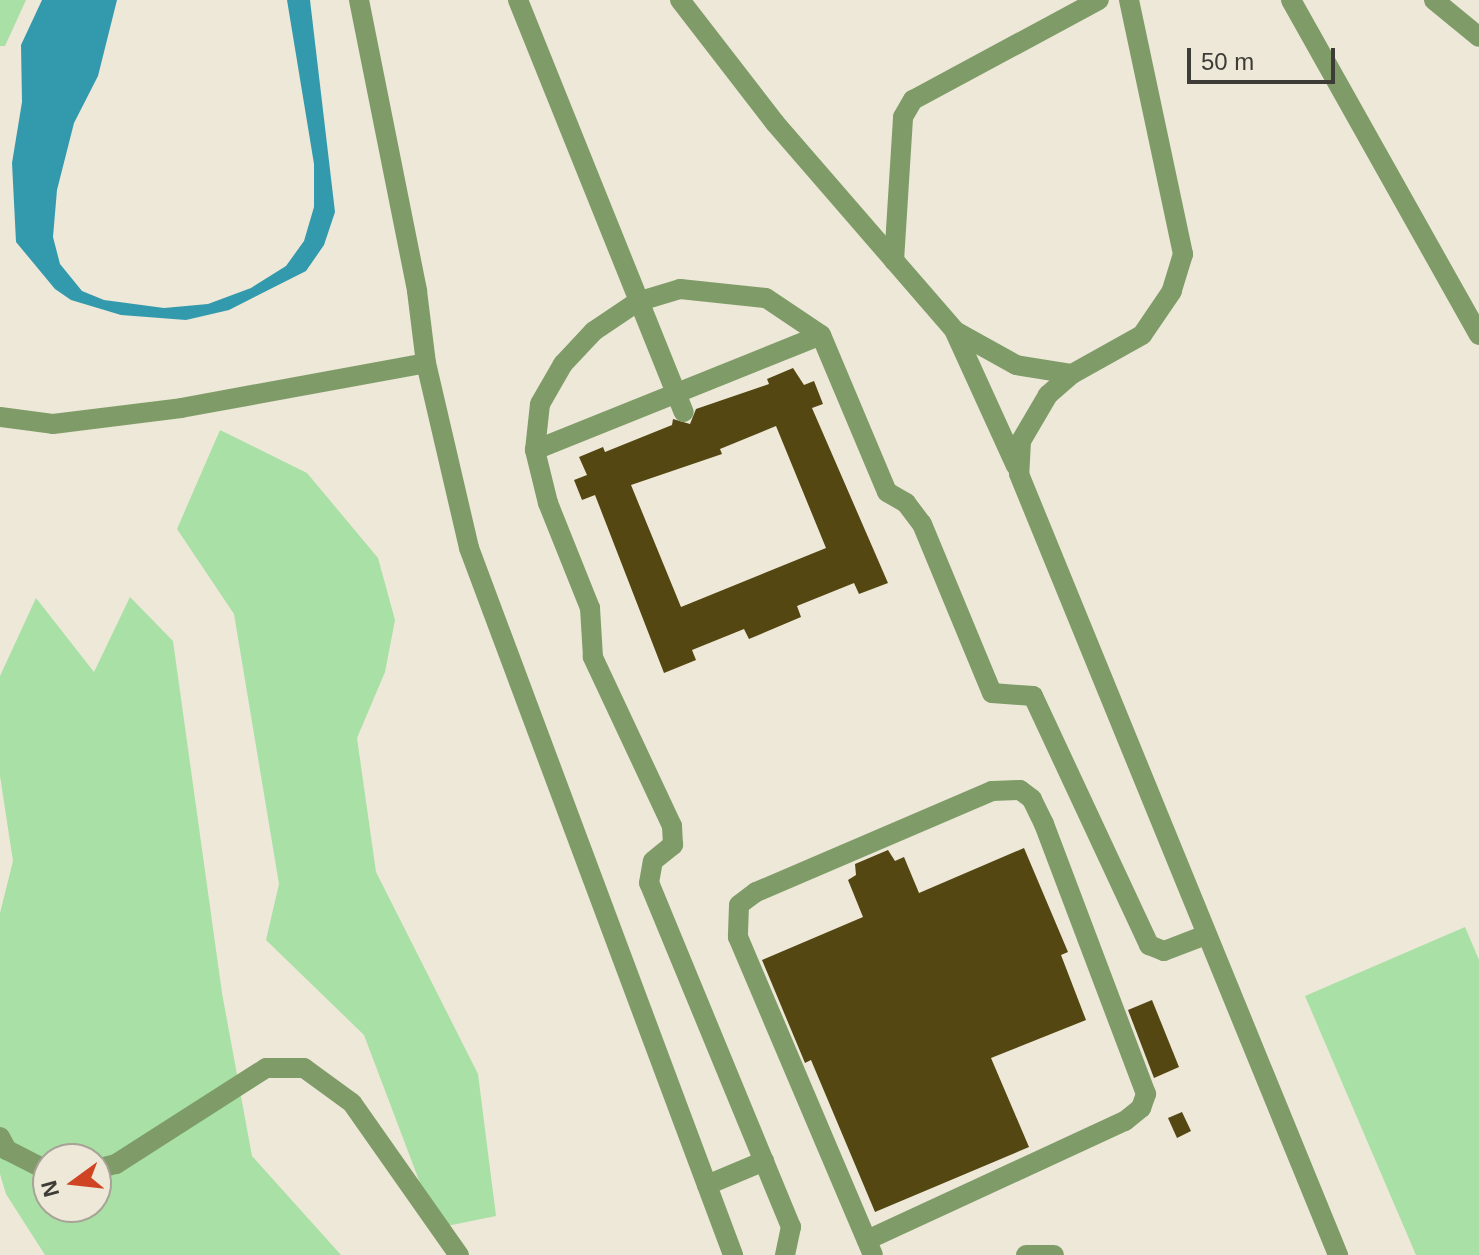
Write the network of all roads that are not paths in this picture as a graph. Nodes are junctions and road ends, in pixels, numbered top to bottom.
1 (359, 0) edge
2 (518, 0) edge
3 (680, 0) edge
4 (1099, 0) edge
5 (1129, 0) edge
6 (1291, 0) edge
7 (1434, 0) edge
8 (1479, 37) edge
9 (894, 261) junction
10 (637, 302) junction
11 (955, 331) junction
12 (821, 335) junction
13 (1479, 335) edge
14 (426, 363) junction
15 (1072, 374) junction
16 (680, 403) junction
17 (6, 420) edge
18 (535, 450) junction
19 (1019, 474) junction
20 (1206, 935) junction
21 (0, 1137) edge
22 (764, 1161) junction
23 (32, 1163) edge
24 (112, 1165) edge
25 (707, 1185) junction
26 (870, 1248) edge
27 (459, 1255) edge
28 (733, 1255) edge
29 (785, 1255) edge
30 (1026, 1255) edge
31 (1054, 1255) edge
32 (1338, 1255) edge

1 - 14 lane
2 - 10 lane
3 - 9 lane
4 - 9 lane
5 - 15 lane
6 - 13 lane
7 - 8 lane
9 - 11 lane
10 - 12 lane
10 - 16 lane
10 - 18 lane
11 - 15 lane
11 - 19 lane
12 - 16 lane
12 - 20 lane
14 - 17 lane
14 - 25 lane
15 - 19 lane
16 - 18 lane
18 - 22 lane
19 - 20 lane
20 - 32 lane
21 - 23 lane
22 - 25 lane
22 - 29 lane
24 - 27 lane
25 - 28 lane
26 - 26 lane
30 - 31 lane

